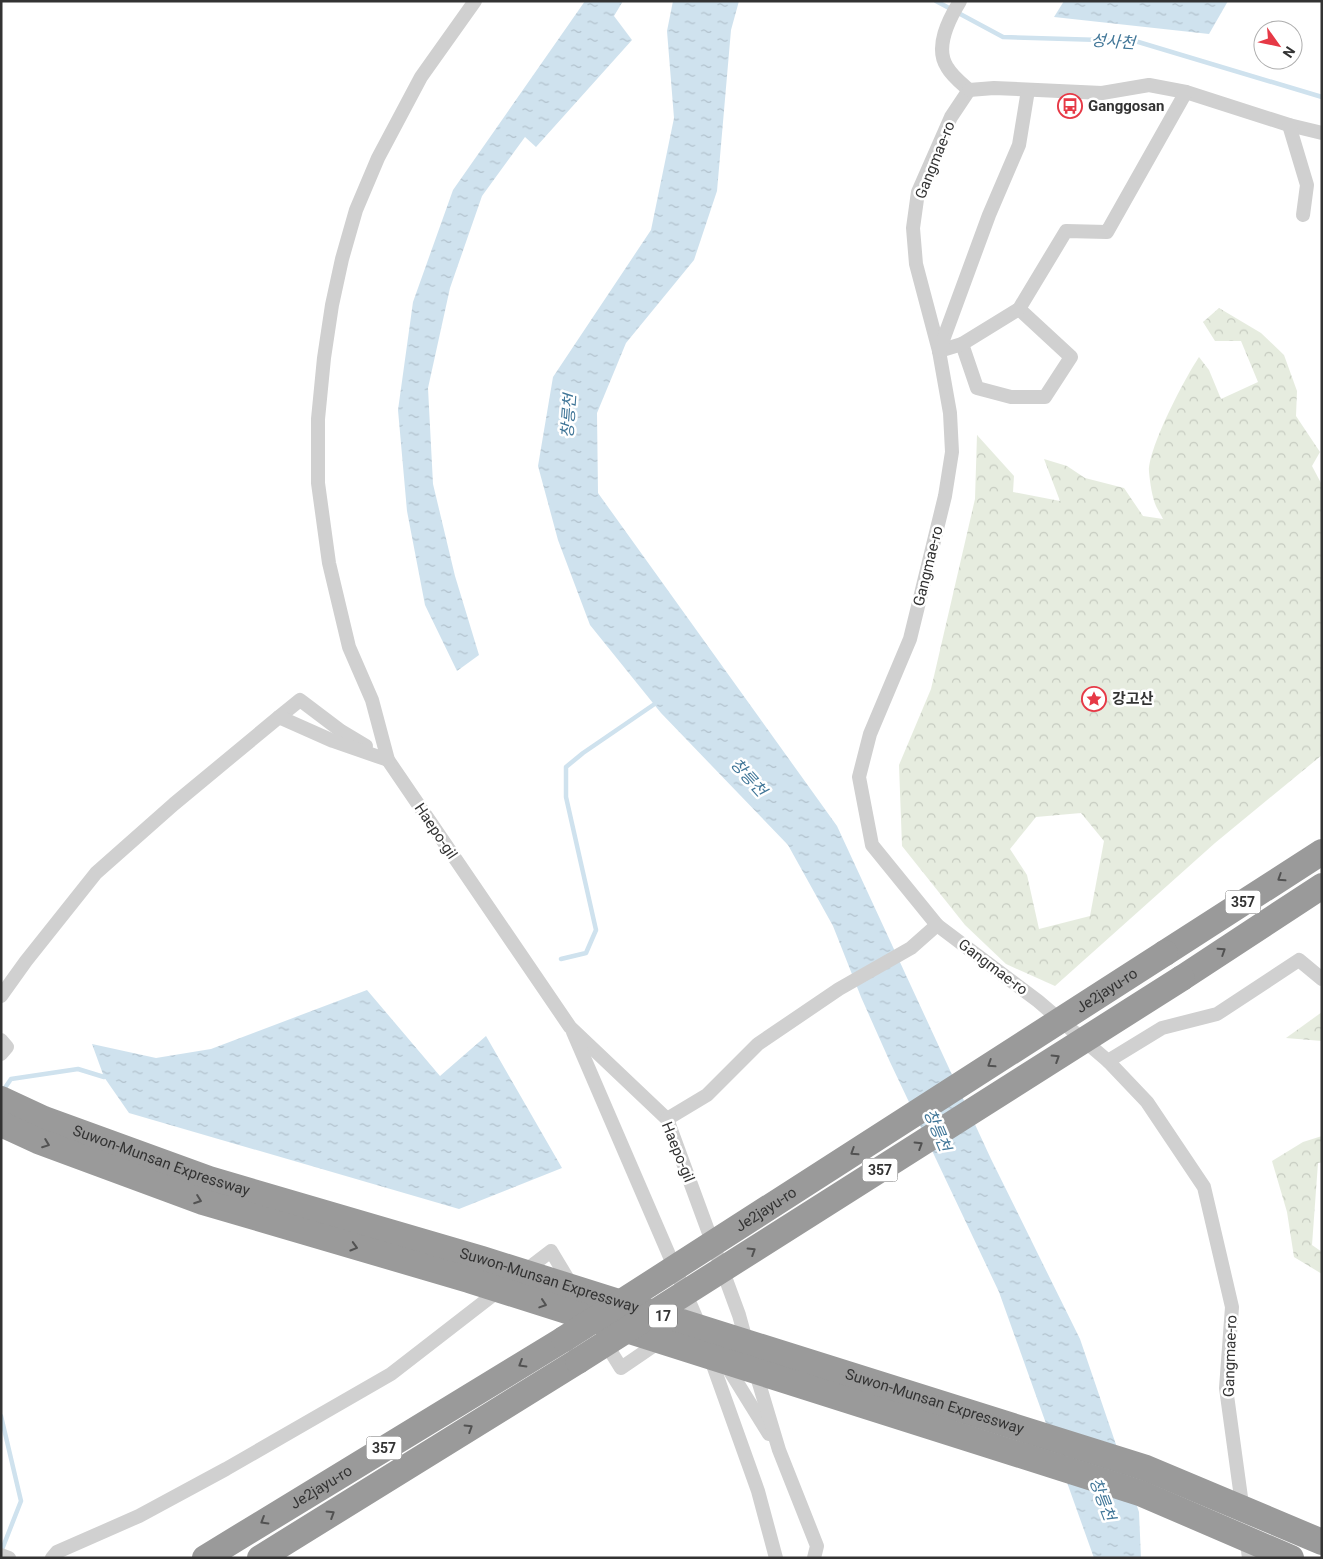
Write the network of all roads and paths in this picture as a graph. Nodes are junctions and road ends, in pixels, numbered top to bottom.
1 (475, 1) edge
2 (960, 1) edge
3 (969, 90) junction
4 (1028, 90) junction
5 (1186, 92) junction
6 (1289, 125) junction
7 (1322, 133) edge
8 (1303, 214) dead end
9 (1019, 309) junction
10 (962, 344) junction
11 (940, 352) junction
12 (279, 717) junction
13 (388, 760) junction
14 (1322, 852) edge
15 (1322, 886) edge
16 (937, 925) junction
17 (1322, 979) edge
18 (1, 996) edge
19 (570, 1027) junction
20 (1, 1040) edge
21 (1, 1054) edge
22 (1108, 1062) junction
23 (1, 1099) edge
24 (667, 1119) junction
25 (1, 1124) edge
26 (696, 1318) junction
27 (779, 1450) junction
28 (1322, 1542) edge
29 (1, 1555) edge
30 (9, 1558) edge
31 (52, 1558) edge
32 (205, 1558) edge
33 (260, 1558) edge
34 (776, 1558) edge
35 (814, 1558) edge
36 (1249, 1558) edge
37 (1291, 1558) edge

1 - 13 street
2 - 3 street
3 - 4 street
3 - 11 street, Gangmae-ro
4 - 5 street
4 - 11 street, Gangmae-ro
5 - 6 street
5 - 9 street
6 - 7 street
6 - 8 street
9 - 10 street
9 - 10 street
10 - 11 street
11 - 16 street, Gangmae-ro
12 - 13 street
12 - 13 street
12 - 18 street
13 - 19 street, Haepo-gil
14 -> 32 highway, Je2jayu-ro / 357, bridge
33 -> 15 highway, Je2jayu-ro / 357, bridge
16 - 22 street, Gangmae-ro
16 - 24 street
17 - 22 street
19 - 24 street, Haepo-gil
19 - 26 street
20 - 21 street
22 - 36 street, Gangmae-ro
23 - 28 highway, Suwon-Munsan Expressway / 17, bridge
24 - 27 street, Haepo-gil
25 -> 37 highway, Suwon-Munsan Expressway / 17, bridge
26 - 27 street
26 - 31 street
26 - 34 street
27 - 35 street, Haepo-gil
29 - 30 street

